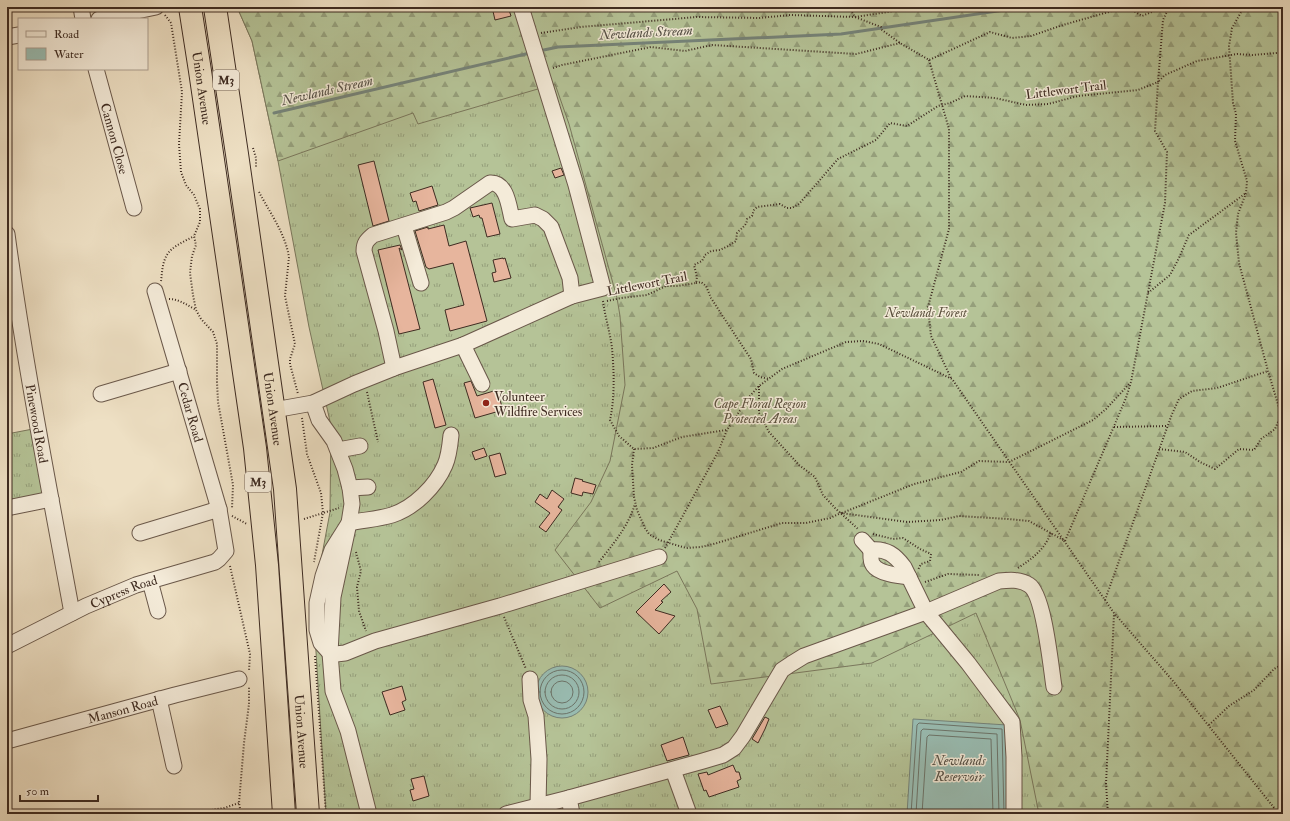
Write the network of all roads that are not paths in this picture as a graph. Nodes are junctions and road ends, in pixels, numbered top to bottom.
1 (81, 7) edge
2 (190, 7) edge
3 (215, 7) edge
4 (521, 7) edge
5 (160, 10) edge
6 (83, 18) edge
7 (106, 18) edge
8 (18, 35) edge
9 (7, 37) edge
10 (96, 70) edge
11 (134, 208) dead end
12 (404, 226) junction
13 (7, 234) edge
14 (8, 249) edge
15 (421, 283) dead end
16 (231, 285) junction
17 (156, 295) road end
18 (572, 296) junction
19 (12, 312) edge
20 (463, 345) junction
21 (394, 368) junction
22 (179, 371) junction
23 (482, 384) dead end
24 (101, 394) dead end
25 (313, 403) junction
26 (274, 410) junction
27 (452, 435) dead end
28 (360, 446) dead end
29 (338, 450) junction
30 (368, 487) dead end
31 (350, 488) junction
32 (51, 499) junction
33 (7, 508) edge
34 (225, 512) junction
35 (349, 523) junction
36 (140, 533) dead end
37 (224, 534) joint
38 (659, 557) road end
39 (267, 565) junction
40 (916, 577) junction
41 (150, 581) junction
42 (158, 611) dead end
43 (926, 612) junction
44 (72, 613) junction
45 (7, 646) edge
46 (330, 653) junction
47 (239, 679) dead end
48 (530, 679) road end
49 (1054, 688) dead end
50 (159, 699) junction
51 (7, 741) edge
52 (174, 766) dead end
53 (673, 770) junction
54 (569, 798) junction
55 (538, 806) junction
56 (284, 814) edge
57 (308, 814) edge
58 (369, 814) edge
59 (506, 814) edge
60 (572, 814) edge
61 (689, 814) edge
62 (1014, 814) edge

1 - 6 street
2 - 16 highway, Union Avenue / M3
3 - 26 highway, Union Avenue / M3
4 - 18 street
5 - 7 street
8 - 9 street
10 - 11 street, Cannon Close
12 - 15 street
12 - 18 street
12 - 21 street
13 - 14 street, Pinewood Road
14 - 19 street, Pinewood Road
16 - 26 highway
16 - 39 highway, Union Avenue / M3
17 - 22 street, Cedar Road
18 - 20 street
19 - 32 street, Pinewood Road
20 - 21 street
20 - 23 street
21 - 25 street
22 - 24 street
22 - 34 street, Cedar Road
25 - 26 street
25 - 29 street
26 - 39 highway
26 - 57 highway, Union Avenue / M3
27 - 35 street
28 - 29 street
29 - 31 street
30 - 31 street
31 - 35 street
32 - 33 street
32 - 44 street, Pinewood Road
34 - 36 street
34 - 37 street, Cedar Road
35 - 46 street
37 - 41 street, Cypress Road
38 - 46 street
39 - 56 highway, Union Avenue / M3
40 - 40 street
40 - 43 street
41 - 42 street
41 - 44 street, Cypress Road
43 - 49 street
43 - 53 street
43 - 62 street
44 - 45 street, Cypress Road
46 - 58 street
47 - 50 street, Manson Road
48 - 55 street
50 - 51 street, Manson Road
50 - 52 street
53 - 54 street
53 - 61 street
54 - 55 street
54 - 60 street
55 - 59 street

